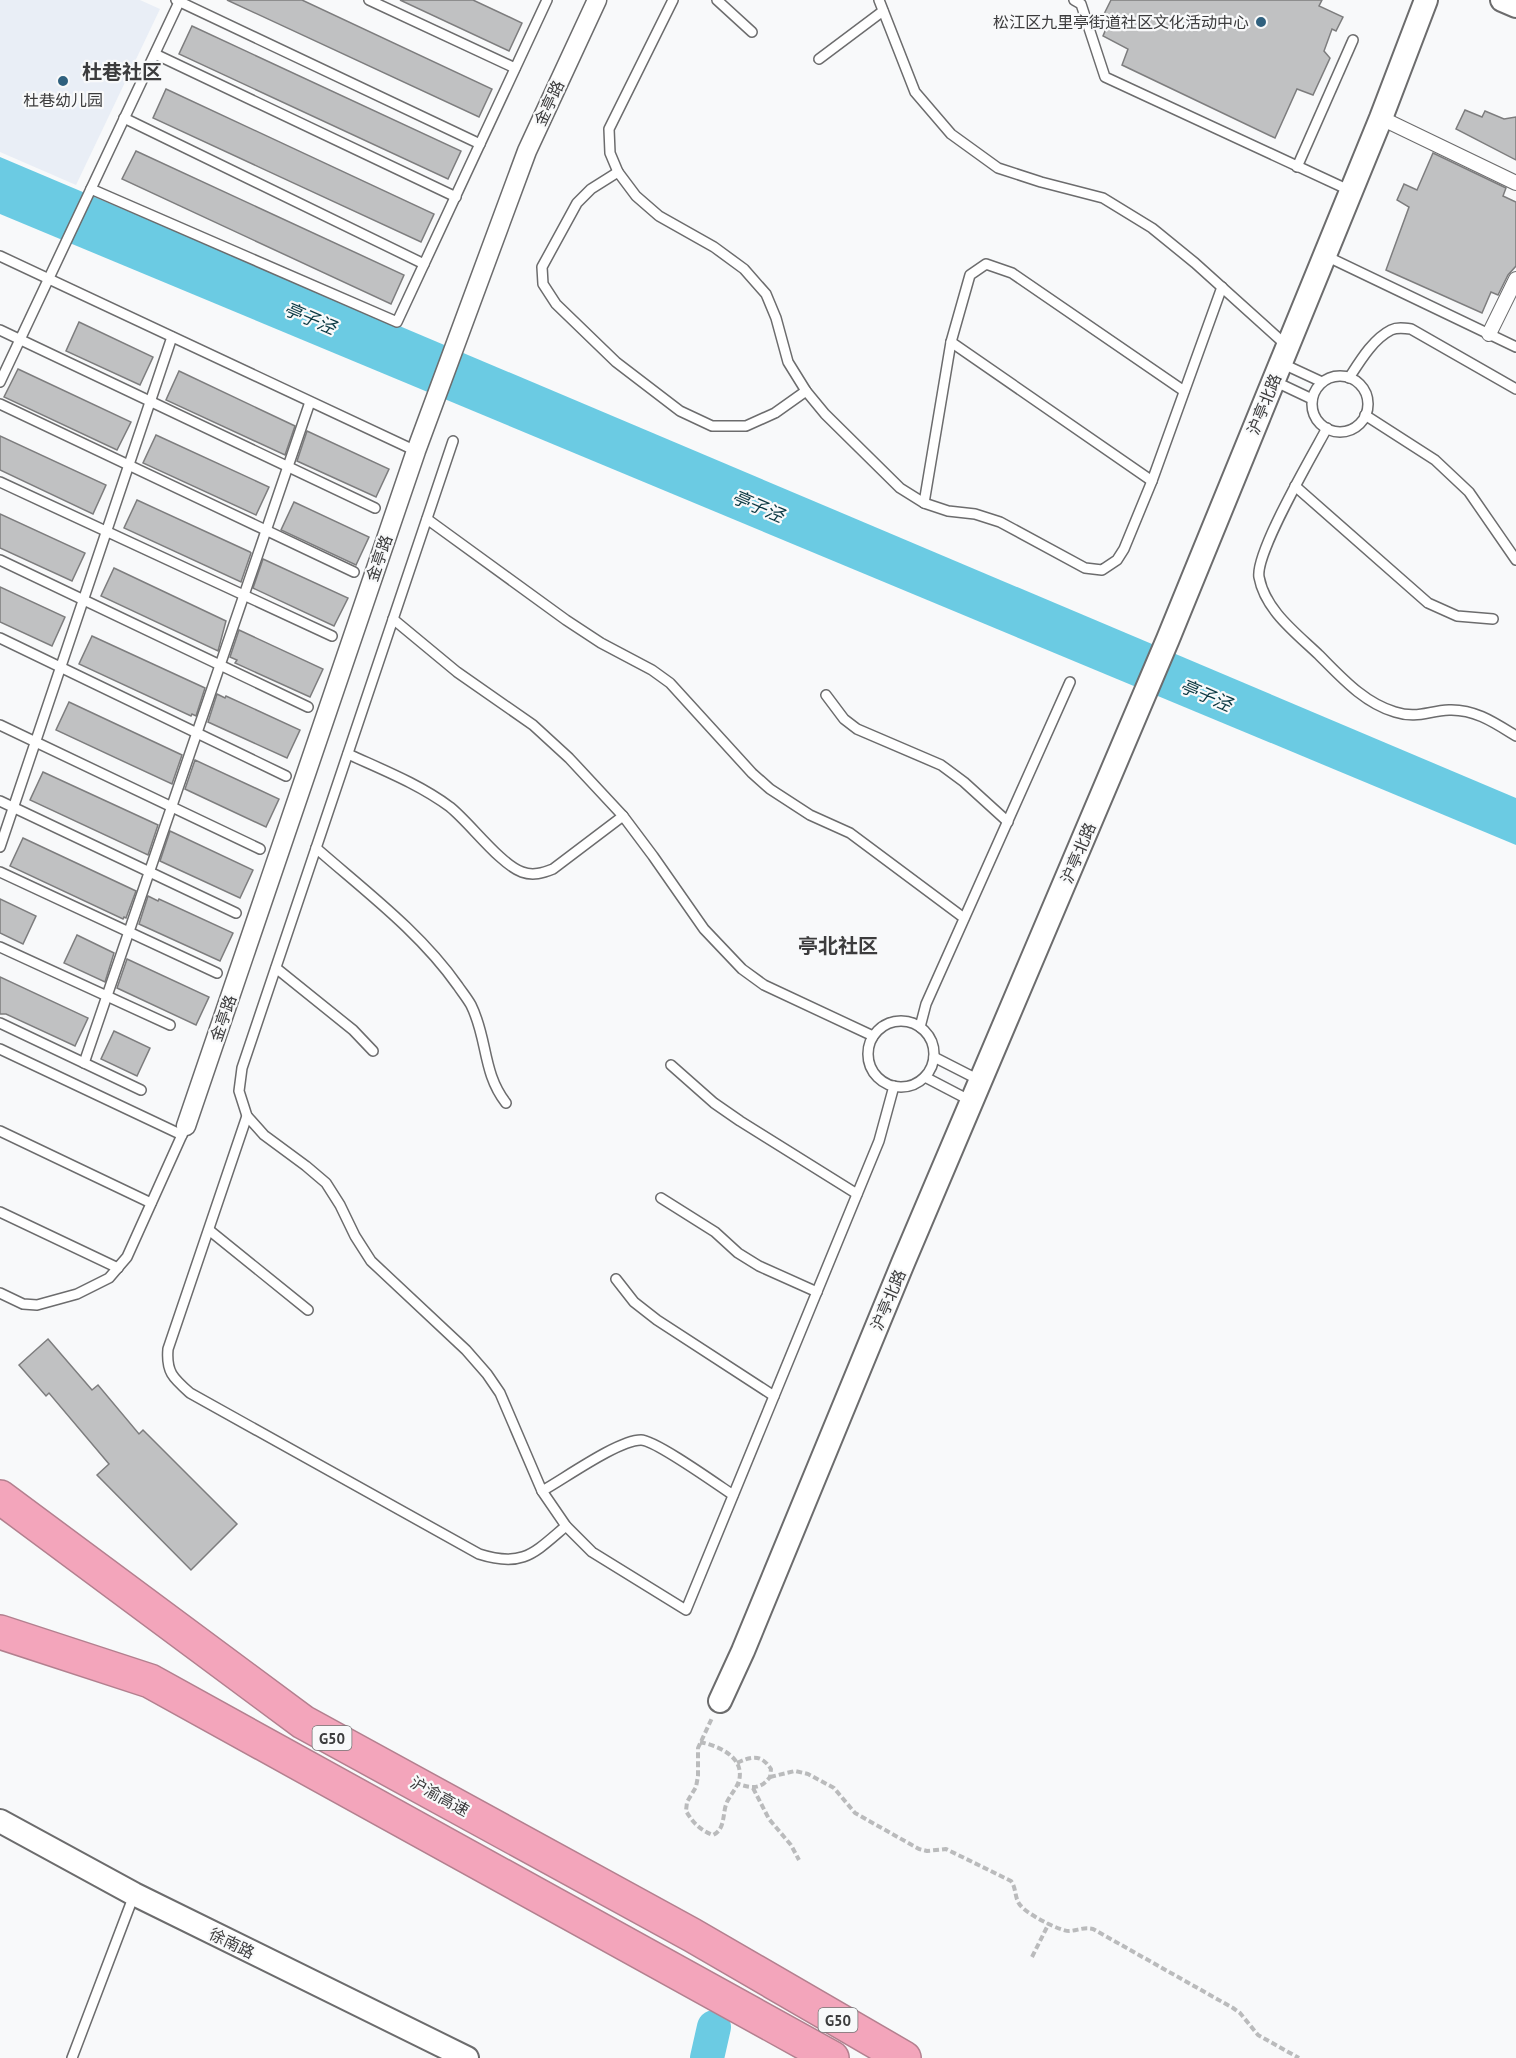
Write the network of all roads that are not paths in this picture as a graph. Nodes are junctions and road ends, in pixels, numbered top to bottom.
1 (369, 0) edge
2 (597, 0) edge
3 (673, 0) edge
4 (717, 0) edge
5 (879, 0) edge
6 (1426, 0) edge
7 (1502, 0) edge
8 (178, 1) edge
9 (544, 1) edge
10 (1079, 1) edge
11 (1516, 6) edge
12 (883, 11) junction
13 (752, 32) dead end
14 (1353, 40) dead end
15 (155, 54) junction
16 (819, 59) dead end
17 (515, 68) junction
18 (124, 118) junction
19 (1381, 118) junction
20 (480, 144) junction
21 (1297, 166) junction
22 (618, 172) junction
23 (1516, 183) edge
24 (91, 189) junction
25 (1351, 191) junction
26 (456, 197) junction
27 (1325, 255) junction
28 (0, 256) edge
29 (424, 264) junction
30 (48, 278) junction
31 (1516, 279) edge
32 (1222, 287) junction
33 (0, 330) edge
34 (1489, 334) junction
35 (172, 337) junction
36 (20, 339) junction
37 (951, 342) junction
38 (1516, 347) edge
39 (1281, 364) junction
40 (1349, 378) junction
41 (0, 382) edge
42 (1322, 382) junction
43 (1516, 389) edge
44 (1184, 391) junction
45 (806, 392) junction
46 (1312, 399) junction
47 (150, 401) junction
48 (310, 402) junction
49 (0, 404) edge
50 (1365, 415) junction
51 (1327, 428) junction
52 (453, 441) dead end
53 (416, 451) junction
54 (129, 465) junction
55 (288, 467) junction
56 (1152, 481) junction
57 (0, 482) edge
58 (1295, 486) junction
59 (924, 503) junction
60 (375, 508) dead end
61 (427, 519) junction
62 (266, 530) junction
63 (106, 531) junction
64 (0, 560) edge
65 (1516, 561) edge
66 (354, 572) dead end
67 (244, 595) junction
68 (83, 600) junction
69 (393, 619) junction
70 (1493, 619) dead end
71 (332, 636) dead end
72 (0, 638) edge
73 (220, 665) junction
74 (61, 667) junction
75 (1070, 682) dead end
76 (826, 695) dead end
77 (308, 707) dead end
78 (0, 725) edge
79 (197, 733) junction
80 (1516, 736) edge
81 (36, 742) junction
82 (348, 754) junction
83 (286, 776) dead end
84 (0, 801) edge
85 (14, 807) junction
86 (172, 807) junction
87 (623, 816) junction
88 (1008, 822) junction
89 (0, 847) edge
90 (316, 848) junction
91 (260, 849) dead end
92 (0, 872) edge
93 (149, 872) junction
94 (236, 914) dead end
95 (964, 918) junction
96 (129, 932) junction
97 (0, 947) edge
98 (276, 968) junction
99 (217, 974) dead end
100 (107, 996) junction
101 (0, 1023) edge
102 (170, 1025) dead end
103 (920, 1027) junction
104 (873, 1036) junction
105 (0, 1049) edge
106 (373, 1050) dead end
107 (934, 1057) junction
108 (84, 1063) junction
109 (671, 1065) dead end
110 (925, 1077) junction
111 (981, 1081) junction
112 (894, 1086) junction
113 (141, 1090) dead end
114 (972, 1102) junction
115 (506, 1103) dead end
116 (247, 1116) junction
117 (0, 1131) edge
118 (184, 1131) junction
119 (857, 1194) junction
120 (661, 1198) dead end
121 (151, 1203) junction
122 (0, 1212) edge
123 (208, 1230) junction
124 (118, 1268) junction
125 (616, 1279) dead end
126 (817, 1292) junction
127 (0, 1293) edge
128 (308, 1310) dead end
129 (774, 1396) junction
130 (542, 1491) junction
131 (733, 1495) junction
132 (0, 1497) edge
133 (566, 1526) junction
134 (0, 1632) edge
135 (720, 1701) road end
136 (0, 1821) edge
137 (134, 1894) junction
138 (772, 1980) junction
139 (72, 2058) edge
140 (467, 2058) edge
141 (832, 2058) edge
142 (904, 2058) edge
143 (916, 2058) edge

1 - 17 lane
2 - 53 street, 金亭路
3 - 22 lane
4 - 13 lane
5 - 12 lane
6 - 19 street, 沪亭北路
7 - 11 street
8 - 15 lane
8 - 20 lane
9 - 17 lane
10 - 21 lane
12 - 16 lane
12 - 32 lane
14 - 21 lane
15 - 18 lane
15 - 26 lane
17 - 20 lane
18 - 24 lane
18 - 29 lane
19 - 23 street
19 - 25 street, 沪亭北路
20 - 26 lane
21 - 25 lane
22 - 45 lane
22 - 45 lane
24 - 29 lane
24 - 30 lane
25 - 27 street, 沪亭北路
26 - 29 lane
27 - 34 lane
27 - 39 street, 沪亭北路
28 - 30 lane
30 - 35 lane
30 - 36 lane
31 - 34 street
32 - 39 lane
32 - 44 lane
33 - 36 lane
34 - 38 lane
35 - 47 lane
35 - 48 lane
36 - 41 lane
36 - 47 lane
37 - 44 lane
37 - 56 lane
37 - 59 lane
39 - 42 lane
39 - 46 lane
39 - 111 street, 沪亭北路
40 - 42 lane
40 - 43 lane
40 - 50 lane
42 - 46 lane
44 - 56 lane
45 - 59 lane
46 - 51 lane
47 - 54 lane
47 - 55 lane
48 - 53 lane
48 - 55 lane
49 - 54 lane
50 - 51 lane
50 - 65 lane
51 - 58 lane
52 - 61 lane
53 - 118 street, 金亭路
54 - 62 lane
54 - 63 lane
55 - 60 lane
55 - 62 lane
56 - 59 lane
57 - 63 lane
58 - 70 lane
58 - 80 lane
61 - 69 lane
61 - 95 lane
62 - 66 lane
62 - 67 lane
63 - 67 lane
63 - 68 lane
64 - 68 lane
67 - 71 lane
67 - 73 lane
68 - 73 lane
68 - 74 lane
69 - 82 lane
69 - 87 lane
72 - 74 lane
73 - 77 lane
73 - 79 lane
74 - 79 lane
74 - 81 lane
75 - 88 lane
76 - 88 lane
78 - 81 lane
79 - 83 lane
79 - 86 lane
81 - 85 lane
81 - 86 lane
82 - 87 lane
82 - 90 lane
84 - 85 lane
85 - 89 lane
85 - 93 lane
86 - 91 lane
86 - 93 lane
87 - 104 lane
88 - 95 lane
90 - 98 lane
90 - 115 lane
92 - 96 lane
93 - 94 lane
93 - 96 lane
95 - 103 lane
96 - 99 lane
96 - 100 lane
97 - 100 lane
98 - 106 lane
98 - 116 lane
100 - 102 lane
100 - 108 lane
101 - 108 lane
103 - 104 lane
103 - 107 lane
104 - 112 lane
105 - 118 lane
107 - 110 lane
107 - 111 lane
108 - 113 lane
109 - 119 lane
110 - 112 lane
110 - 114 lane
111 - 114 street, 沪亭北路
112 - 119 lane
114 - 135 street, 沪亭北路
116 - 123 lane
116 - 130 lane
117 - 121 lane
118 - 121 lane
119 - 126 lane
120 - 126 lane
121 - 124 lane
122 - 124 lane
123 - 128 lane
123 - 133 lane
124 - 127 lane
125 - 129 lane
126 - 129 lane
129 - 131 lane
130 - 131 lane
130 - 133 lane
131 - 133 lane
132 - 138 highway, 沪渝高速 / G50
134 - 141 highway, G50
136 - 137 street, 徐南路
137 - 139 lane
137 - 140 street, 徐南路
138 - 142 highway, 沪渝高速 / G50
138 - 143 highway

